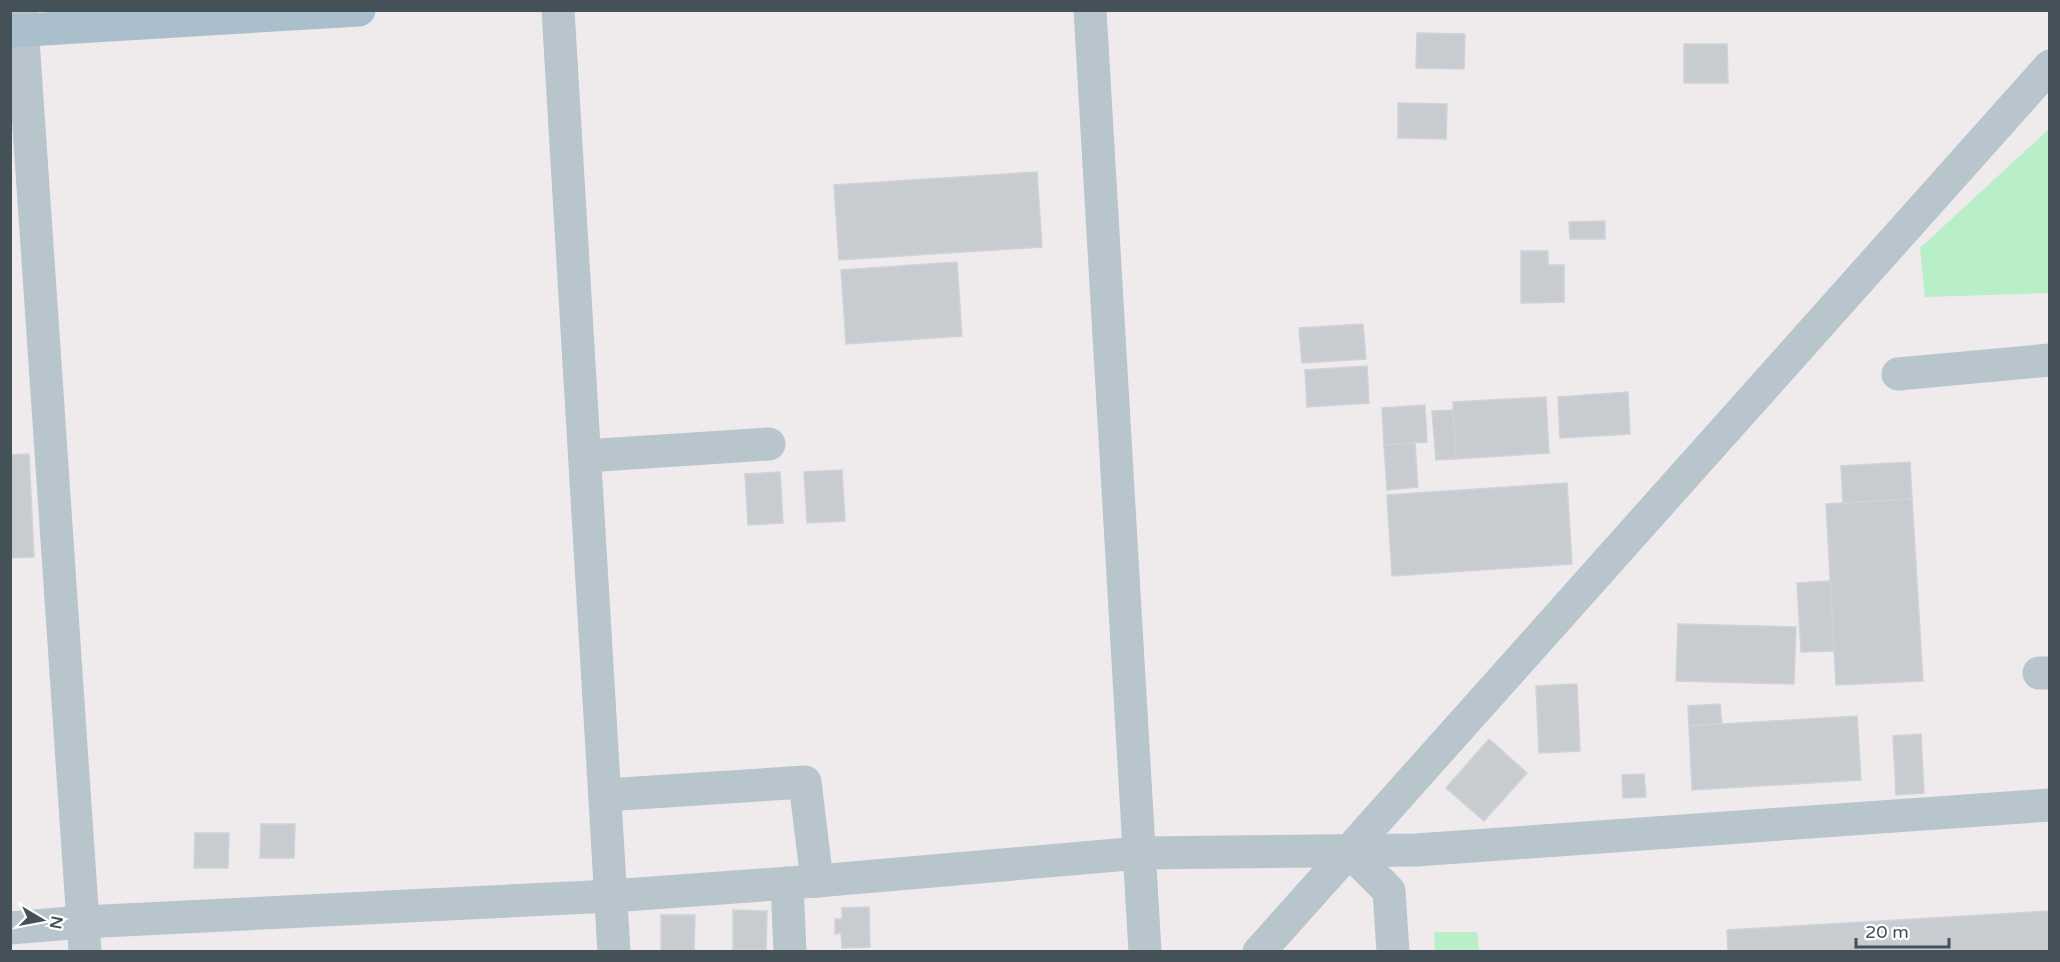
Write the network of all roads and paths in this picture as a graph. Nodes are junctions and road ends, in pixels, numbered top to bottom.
1 (359, 10) edge
2 (558, 10) edge
3 (1090, 10) edge
4 (18, 24) edge
5 (2049, 66) edge
6 (2049, 360) edge
7 (1898, 374) dead end
8 (769, 444) dead end
9 (585, 456) junction
10 (605, 795) junction
11 (2049, 805) edge
12 (1348, 850) junction
13 (1140, 853) junction
14 (802, 882) junction
15 (611, 896) junction
16 (10, 927) edge
17 (84, 937) edge
18 (614, 951) edge
19 (790, 951) edge
20 (1145, 951) edge
21 (1259, 951) edge
22 (1393, 951) edge

1 - 4 main road
2 - 9 street
3 - 13 street
4 - 17 street
5 - 12 street
6 - 7 street
8 - 9 street
9 - 10 street
10 - 14 street
10 - 15 street
11 - 12 street
12 - 13 street
12 - 21 street
12 - 22 street
13 - 14 street
13 - 20 street
14 - 15 street
14 - 19 street
15 - 17 street
15 - 18 street
16 - 17 street

